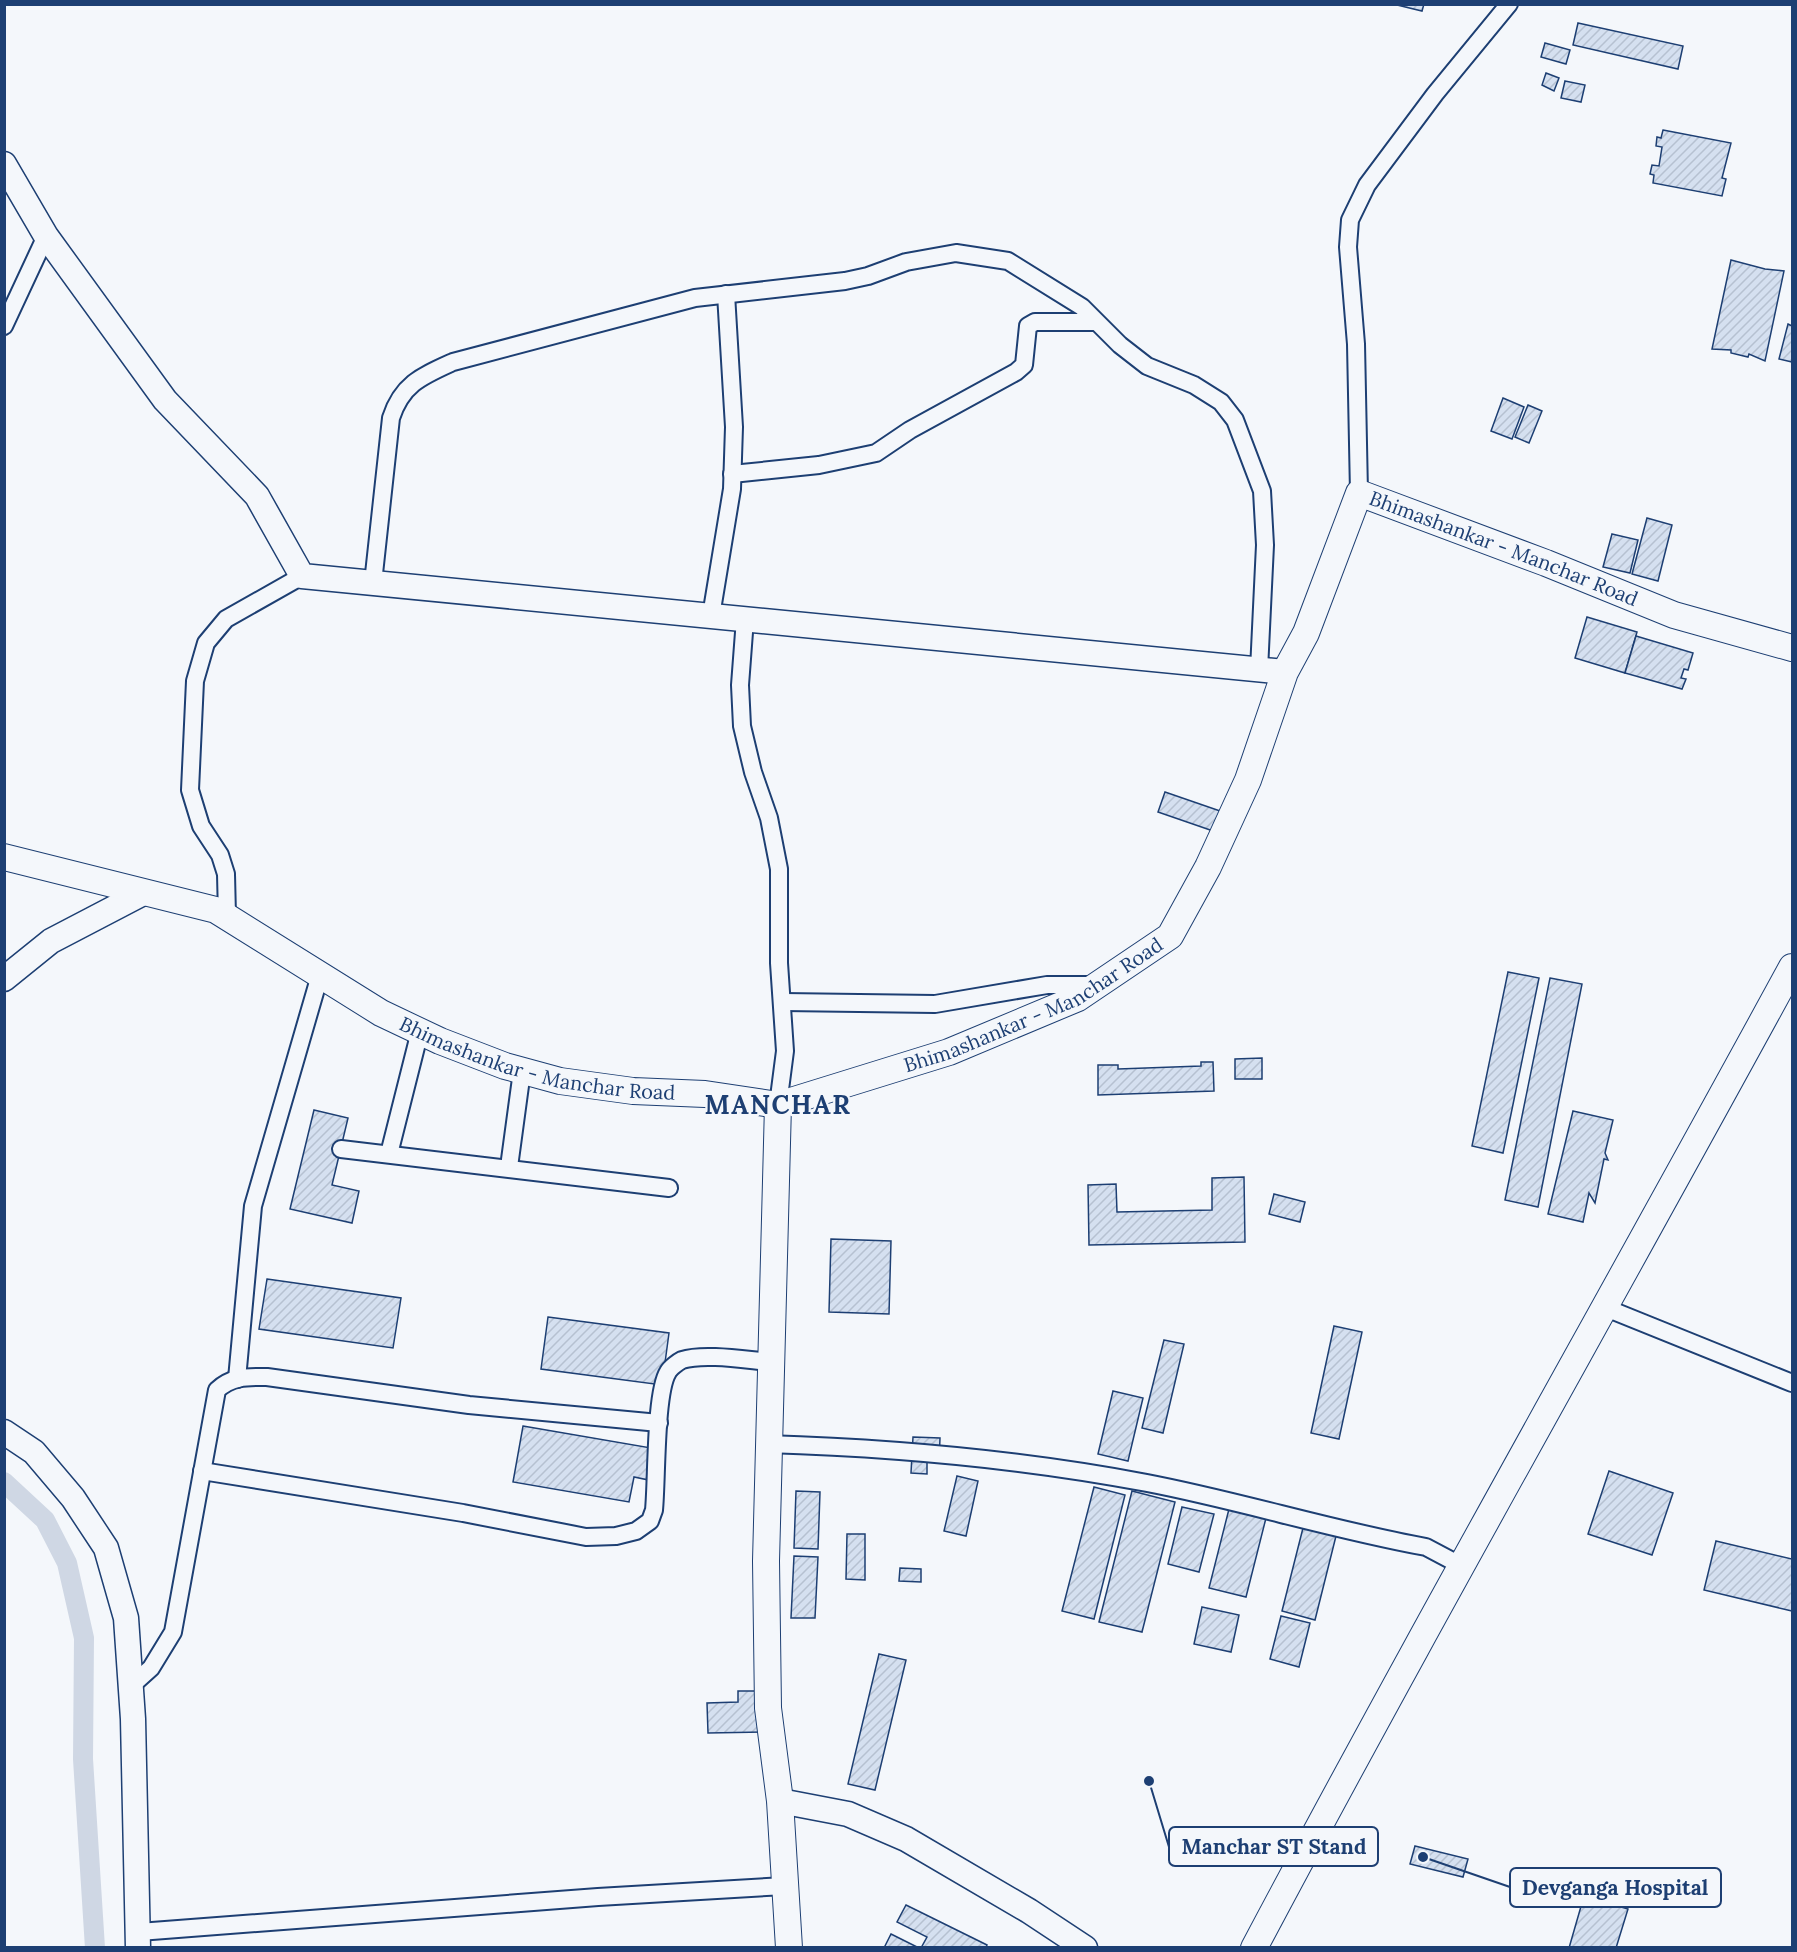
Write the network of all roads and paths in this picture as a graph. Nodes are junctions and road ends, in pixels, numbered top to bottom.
1 (1509, 4) edge
2 (4, 164) edge
3 (46, 236) junction
4 (726, 294) junction
5 (1096, 322) junction
6 (4, 326) edge
7 (732, 474) junction
8 (1359, 493) junction
9 (302, 576) junction
10 (373, 583) junction
11 (711, 616) junction
12 (745, 619) junction
13 (1792, 648) edge
14 (1259, 670) junction
15 (1285, 672) junction
16 (4, 857) edge
17 (143, 893) junction
18 (227, 916) junction
19 (1792, 966) edge
20 (320, 975) junction
21 (4, 979) edge
22 (1100, 985) junction
23 (783, 1002) junction
24 (420, 1031) junction
25 (522, 1071) junction
26 (778, 1105) junction
27 (341, 1149) dead end
28 (389, 1154) junction
29 (510, 1167) junction
30 (669, 1188) dead end
31 (1606, 1308) junction
32 (770, 1362) junction
33 (237, 1379) junction
34 (1792, 1383) edge
35 (659, 1423) junction
36 (4, 1432) edge
37 (767, 1444) junction
38 (202, 1471) junction
39 (1460, 1565) junction
40 (131, 1686) junction
41 (780, 1801) junction
42 (785, 1886) junction
43 (138, 1940) edge
44 (789, 1947) edge
45 (1085, 1947) edge
46 (1254, 1947) edge

1 - 8 street
2 - 3 street
3 - 6 street
3 - 9 street
4 - 5 street
4 - 7 street
4 - 10 street
5 - 7 street
5 - 14 street
7 - 11 street
8 - 13 main road, Bhimashankar - Manchar Road
8 - 15 main road, Bhimashankar - Manchar Road
9 - 10 street
9 - 18 street
10 - 11 street
11 - 12 street
12 - 14 street
12 - 23 street
14 - 15 street
15 - 22 main road, Bhimashankar - Manchar Road
16 - 17 main road, Bhimashankar - Manchar Road
17 - 18 main road, Bhimashankar - Manchar Road
17 - 21 street
18 - 20 main road, Bhimashankar - Manchar Road
19 - 31 main road
20 - 24 main road, Bhimashankar - Manchar Road
20 - 33 street
22 - 23 street
22 - 26 main road, Bhimashankar - Manchar Road
23 - 26 street
24 - 25 main road, Bhimashankar - Manchar Road
24 - 28 street
25 - 26 main road, Bhimashankar - Manchar Road
25 - 29 street
26 - 32 main road
27 - 28 street
28 - 29 street
29 - 30 street
31 - 34 street
31 - 39 main road
32 - 35 street
32 - 37 main road
33 - 35 street
33 - 38 street
35 - 38 street
36 - 40 street
37 - 39 street
37 - 41 main road
38 - 40 street
39 - 46 main road
40 - 43 street
41 - 42 main road
41 - 45 street
42 - 43 street
42 - 44 main road

